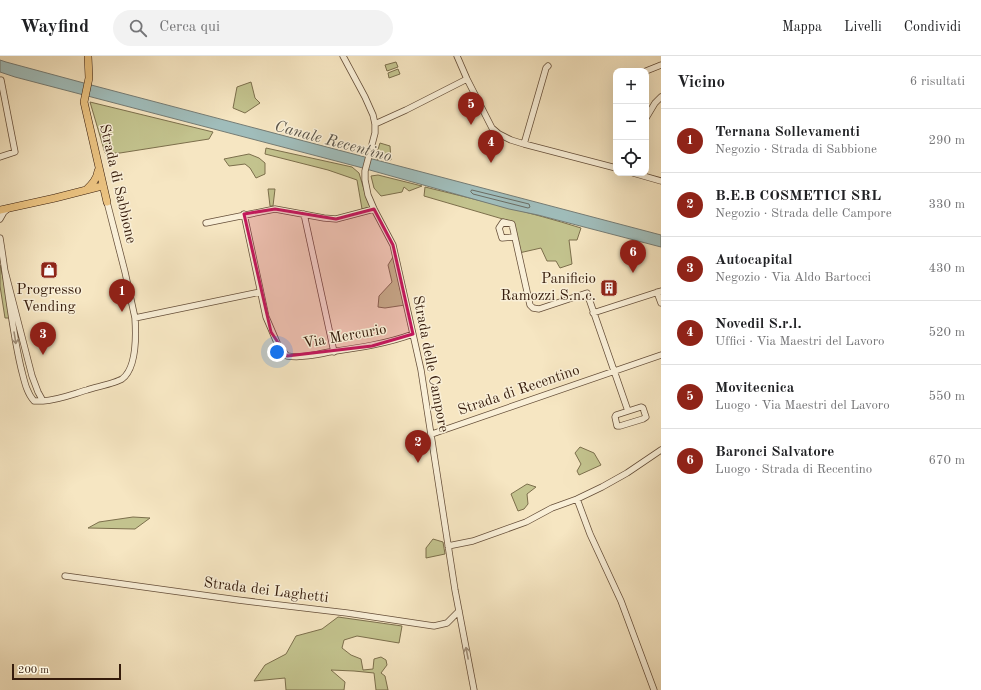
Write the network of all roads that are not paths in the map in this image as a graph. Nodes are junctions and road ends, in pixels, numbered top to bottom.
1 (88, 56) edge
2 (343, 56) edge
3 (457, 56) edge
4 (661, 65) edge
5 (548, 66) dead end
6 (649, 70) edge
7 (467, 79) junction
8 (1, 80) edge
9 (1, 90) edge
10 (661, 97) edge
11 (649, 113) edge
12 (376, 124) junction
13 (524, 144) junction
14 (0, 157) edge
15 (98, 166) junction
16 (613, 167) edge
17 (644, 176) edge
18 (661, 181) edge
19 (102, 186) junction
20 (86, 190) junction
21 (106, 202) junction
22 (0, 206) edge
23 (10, 208) junction
24 (374, 209) junction
25 (0, 210) edge
26 (244, 214) junction
27 (304, 214) junction
28 (0, 219) edge
29 (206, 223) dead end
30 (514, 237) dead end
31 (0, 238) edge
32 (5, 271) junction
33 (659, 291) edge
34 (260, 292) junction
35 (661, 303) edge
36 (593, 313) junction
37 (135, 318) junction
38 (413, 334) junction
39 (334, 352) junction
40 (661, 355) edge
41 (614, 371) junction
42 (43, 401) junction
43 (628, 411) junction
44 (432, 434) junction
45 (661, 450) edge
46 (577, 498) junction
47 (448, 546) junction
48 (65, 576) dead end
49 (460, 613) junction
50 (474, 690) edge
51 (654, 690) edge

1 - 15 main road, Strada di Sabbione
2 - 12 street
3 - 7 street
4 - 6 street
5 - 13 street
7 - 12 street
7 - 13 street
8 - 9 street
9 - 14 street
10 - 11 street
12 - 24 street, Strada delle Campore
13 - 16 street
15 - 19 main road, Strada di Sabbione
15 - 20 main road
17 - 18 street
19 - 20 main road
19 - 21 main road, Strada di Sabbione
20 - 21 main road
20 - 23 main road
21 - 37 street, Strada di Sabbione
22 - 23 street
23 - 25 main road
23 - 28 street
24 - 27 street
24 - 38 street, Strada delle Campore
26 - 27 street
26 - 29 street
26 - 34 street, Via Mercurio
27 - 39 street
30 - 36 street
31 - 32 street
32 - 42 street
32 -> 42 street
33 - 35 street
33 - 36 street
34 - 37 street
34 - 39 street, Via Mercurio
36 - 41 street
37 - 42 street, Strada di Sabbione
38 - 39 street, Via Mercurio
38 - 44 street, Strada delle Campore
40 - 41 street, Strada di Recentino
41 - 43 street
41 - 44 street, Strada di Recentino
43 - 43 street
44 - 47 street, Strada delle Campore
45 - 46 street
46 - 47 street
46 - 51 street
47 - 49 street, Strada delle Campore
48 - 49 street, Strada dei Laghetti
50 -> 49 street, Strada delle Campore

